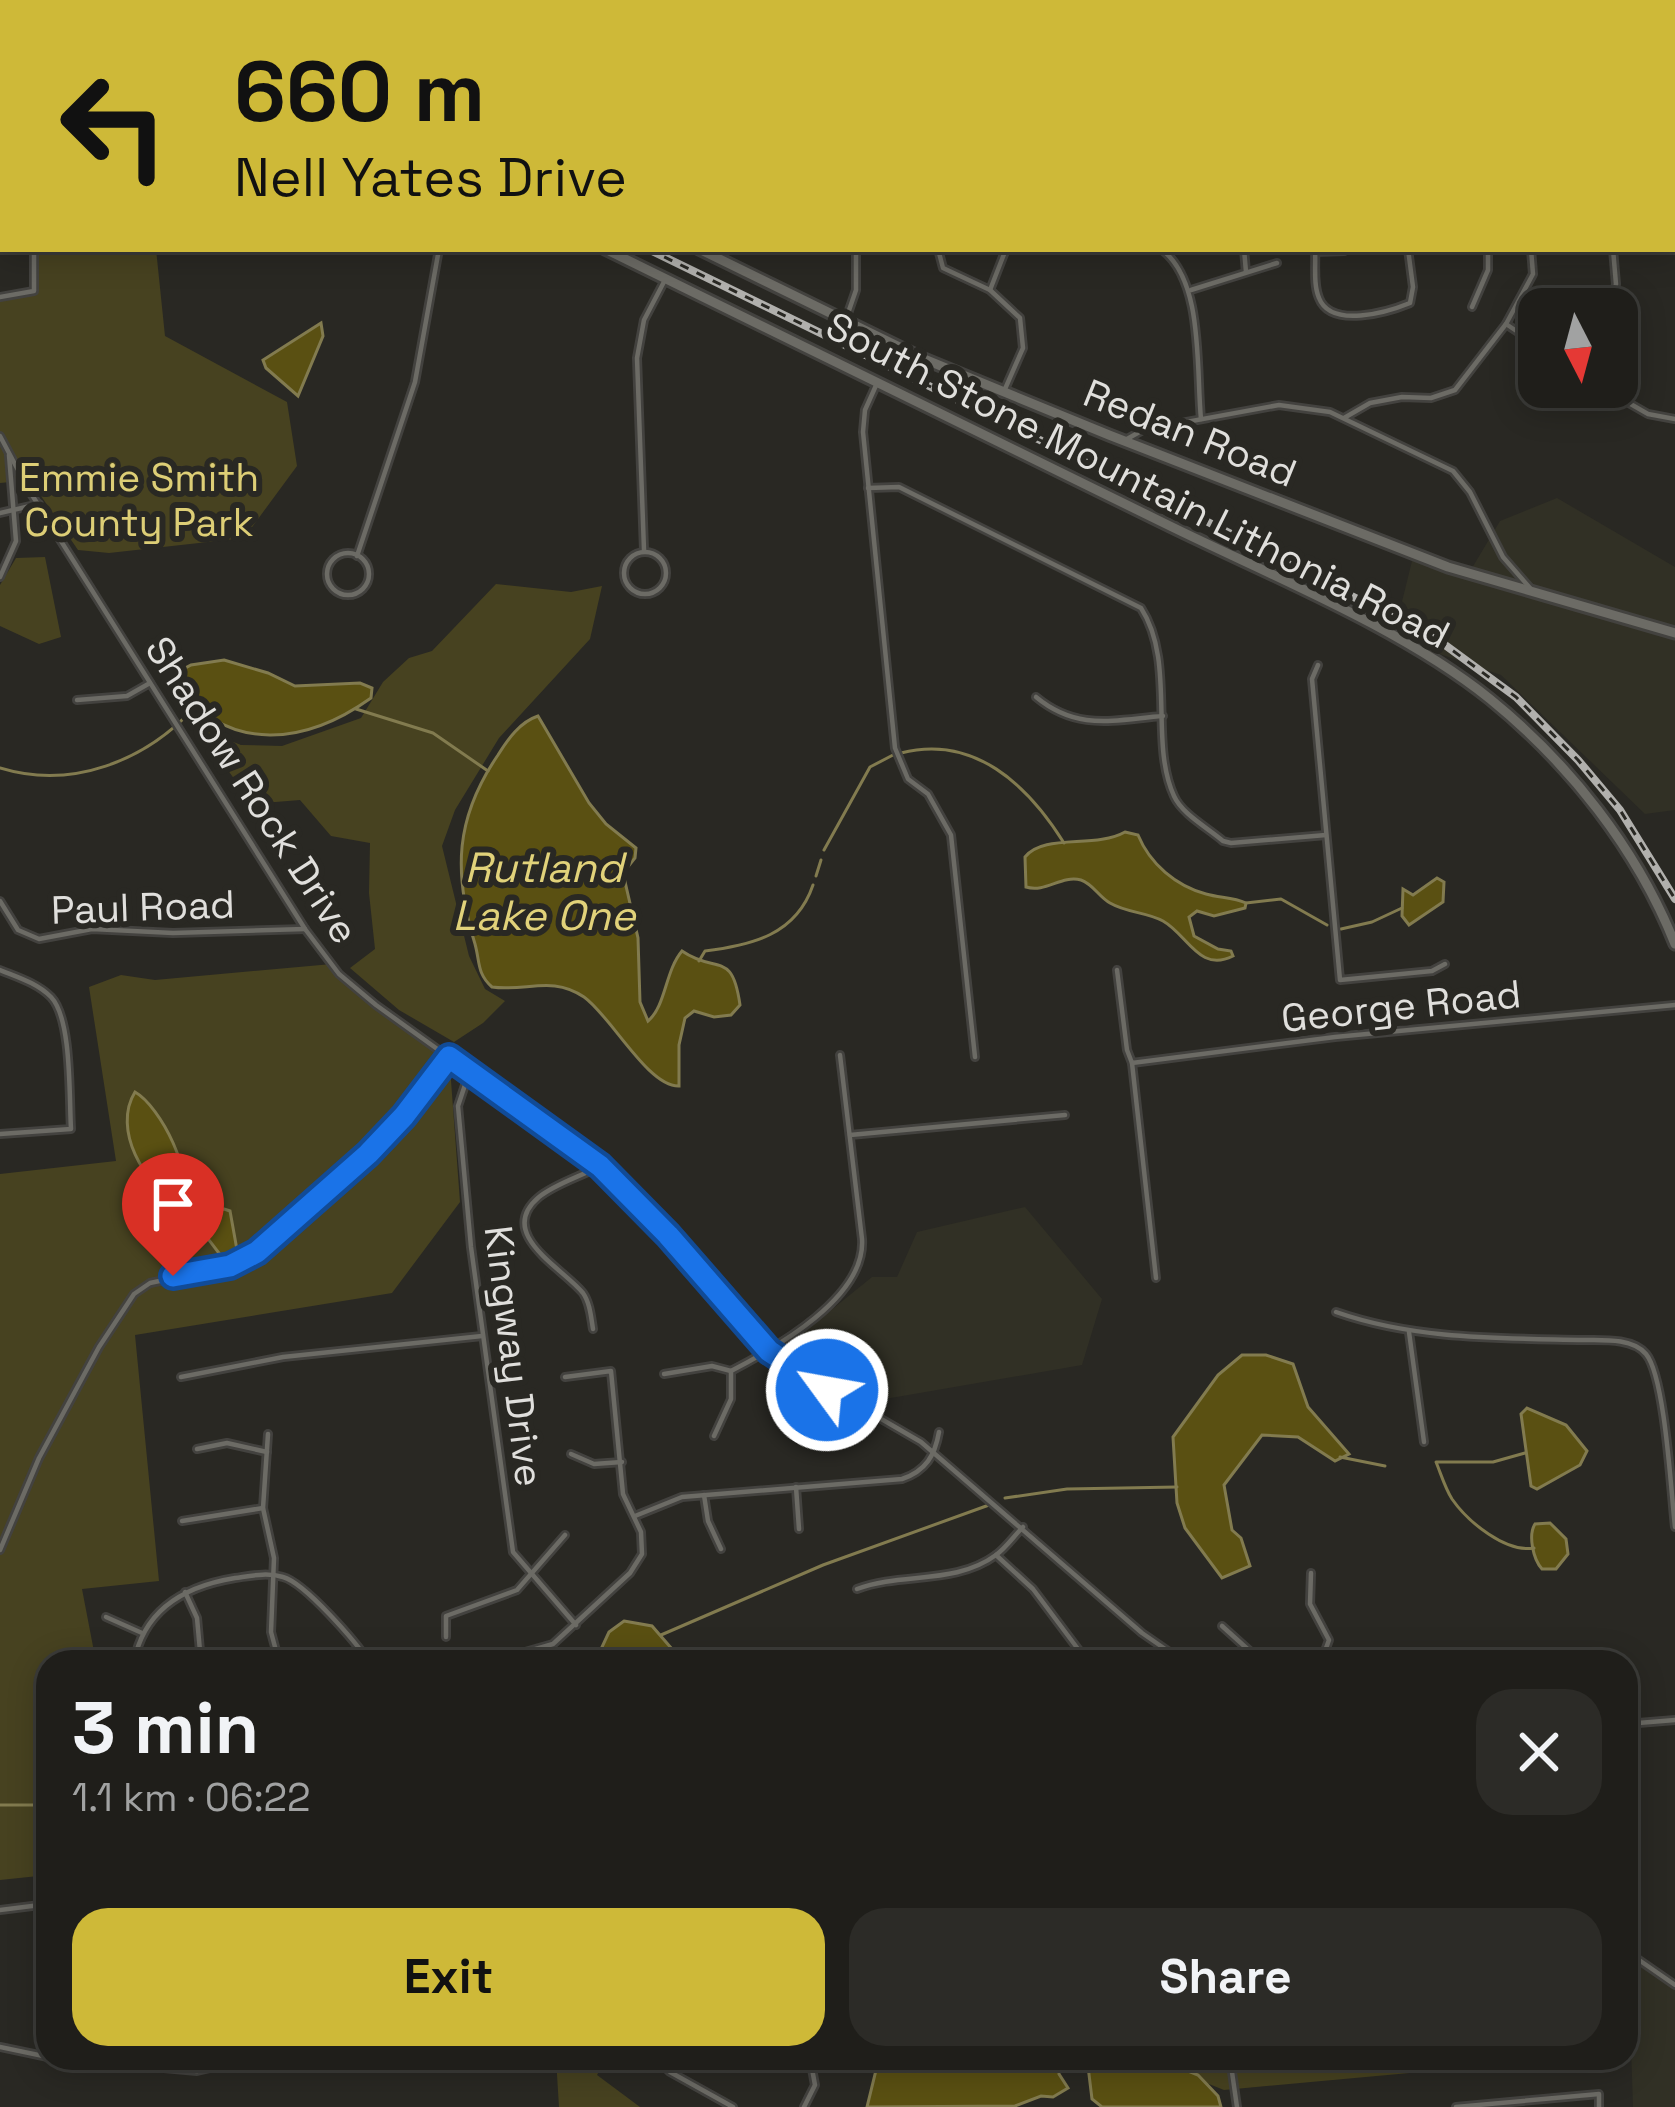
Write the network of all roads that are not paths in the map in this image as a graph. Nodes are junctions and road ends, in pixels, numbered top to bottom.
1 (34, 252) edge
2 (438, 252) edge
3 (611, 252) edge
4 (705, 252) edge
5 (856, 252) edge
6 (939, 252) edge
7 (1005, 252) edge
8 (1164, 252) edge
9 (1244, 252) edge
10 (1316, 252) edge
11 (1408, 252) edge
12 (1488, 252) edge
13 (1531, 252) edge
14 (1613, 252) edge
15 (1277, 263) dead end
16 (1246, 272) junction
17 (666, 278) junction
18 (1615, 288) edge
19 (990, 290) junction
20 (1190, 290) junction
21 (0, 296) edge
22 (1472, 307) dead end
23 (846, 319) junction
24 (1506, 324) junction
25 (1518, 332) edge
26 (878, 381) junction
27 (1005, 389) junction
28 (1633, 408) edge
29 (1344, 418) junction
30 (1201, 419) junction
31 (1675, 419) edge
32 (0, 436) edge
33 (1126, 440) junction
34 (9, 454) junction
35 (868, 488) junction
36 (39, 504) junction
37 (14, 512) junction
38 (0, 513) edge
39 (644, 550) junction
40 (357, 556) junction
41 (0, 577) edge
42 (1534, 592) junction
43 (1675, 633) edge
44 (1318, 665) dead end
45 (150, 682) junction
46 (1036, 697) dead end
47 (76, 700) dead end
48 (1163, 716) junction
49 (1325, 835) junction
50 (0, 902) edge
51 (305, 929) junction
52 (1675, 944) edge
53 (1445, 964) dead end
54 (0, 970) edge
55 (1117, 970) dead end
56 (1675, 1005) edge
57 (841, 1055) dead end
58 (449, 1057) junction
59 (975, 1057) dead end
60 (1132, 1063) junction
61 (470, 1072) junction
62 (1065, 1115) dead end
63 (0, 1134) edge
64 (848, 1136) junction
65 (600, 1166) junction
66 (1156, 1278) dead end
67 (1336, 1312) dead end
68 (593, 1329) dead end
69 (1408, 1332) junction
70 (482, 1336) junction
71 (769, 1351) junction
72 (731, 1371) junction
73 (664, 1374) dead end
74 (181, 1377) dead end
75 (565, 1377) dead end
76 (939, 1432) dead end
77 (268, 1434) dead end
78 (714, 1436) dead end
79 (1424, 1442) dead end
80 (196, 1448) dead end
81 (268, 1453) junction
82 (571, 1454) dead end
83 (935, 1455) junction
84 (622, 1462) junction
85 (796, 1487) junction
86 (704, 1495) junction
87 (263, 1508) junction
88 (634, 1516) junction
89 (182, 1521) dead end
90 (1675, 1527) edge
91 (1023, 1528) junction
92 (799, 1529) dead end
93 (565, 1535) dead end
94 (721, 1549) dead end
95 (0, 1550) edge
96 (996, 1555) junction
97 (1311, 1573) dead end
98 (273, 1575) junction
99 (532, 1575) junction
100 (857, 1589) dead end
101 (185, 1592) junction
102 (106, 1617) dead end
103 (576, 1625) junction
104 (1222, 1626) dead end
105 (142, 1633) junction
106 (446, 1637) dead end
107 (137, 1650) edge
108 (200, 1650) edge
109 (276, 1650) edge
110 (362, 1650) edge
111 (539, 1650) edge
112 (1079, 1650) edge
113 (1167, 1650) edge
114 (1247, 1650) edge
115 (1325, 1650) edge
116 (1675, 1720) edge
117 (1638, 1723) edge
118 (36, 1906) edge
119 (0, 1910) edge
120 (1638, 1960) edge
121 (1675, 1985) edge
122 (0, 2048) edge
123 (36, 2054) edge
124 (668, 2070) edge
125 (812, 2070) edge
126 (1232, 2070) edge
127 (733, 2107) edge
128 (804, 2107) edge
129 (1237, 2107) edge
130 (1456, 2107) edge
131 (1599, 2107) edge

1 - 21 street
2 - 40 street
3 - 17 main road, South Stone Mountain Lithonia Road
4 - 23 main road, Redan Road
5 - 23 street
6 - 19 street
7 - 19 street
8 - 20 street
9 - 16 street
10 - 11 street
12 - 22 street
13 - 24 street
14 - 18 street
15 - 16 street
16 - 20 street
17 - 26 main road, South Stone Mountain Lithonia Road
17 - 39 street
19 - 27 street
20 - 30 street
23 - 27 main road, Redan Road
24 - 25 street
24 - 29 street
26 - 35 street
26 - 52 main road, South Stone Mountain Lithonia Road
27 - 33 main road, Redan Road
28 - 31 street
29 - 30 street
29 - 42 street
30 - 33 street
32 - 34 street, Shadow Rock Drive
33 - 42 main road, Redan Road
34 - 36 street, Shadow Rock Drive
34 - 37 street
35 - 48 street
35 - 59 street
36 - 37 street
36 - 45 street, Shadow Rock Drive
37 - 38 street
37 - 41 street
39 - 39 street
40 - 40 street
42 - 43 main road, Redan Road
44 - 49 street
45 - 47 street
45 - 51 street, Shadow Rock Drive
46 - 48 street
48 - 49 street
49 - 53 street
50 - 51 street, Paul Road
51 - 58 street, Shadow Rock Drive
54 - 63 street
55 - 60 street
56 - 60 street, George Road
57 - 64 street
58 - 61 street, Shadow Rock Drive
58 - 95 street
60 - 66 street
61 - 65 street, Shadow Rock Drive
61 - 70 street, Kingway Drive
62 - 64 street
64 - 71 street
65 - 68 street
65 - 71 street, Shadow Rock Drive
67 - 69 street
69 - 79 street
69 - 90 street
70 - 74 street
70 - 99 street, Kingway Drive
71 - 72 street
71 - 83 street, Shadow Rock Drive
72 - 73 street
72 - 78 street
75 - 84 street
76 - 83 street
77 - 81 street
80 - 81 street
81 - 87 street
82 - 84 street
83 - 85 street
83 - 91 street, Shadow Rock Drive
84 - 88 street
85 - 86 street
85 - 92 street
86 - 88 street
86 - 94 street
87 - 89 street
87 - 98 street
88 - 103 street
91 - 96 street
91 - 113 street, Shadow Rock Drive
93 - 99 street
96 - 100 street
96 - 112 street
97 - 115 street
98 - 101 street
98 - 109 street
98 - 110 street
99 - 103 street, Kingway Drive
99 - 106 street
101 - 105 street
101 - 108 street
102 - 105 street
103 - 111 street
104 - 114 street
105 - 107 street
116 - 117 street
118 - 119 street
120 - 121 street
122 - 123 street
124 - 127 street
125 - 128 street
126 - 129 street
130 - 131 street

